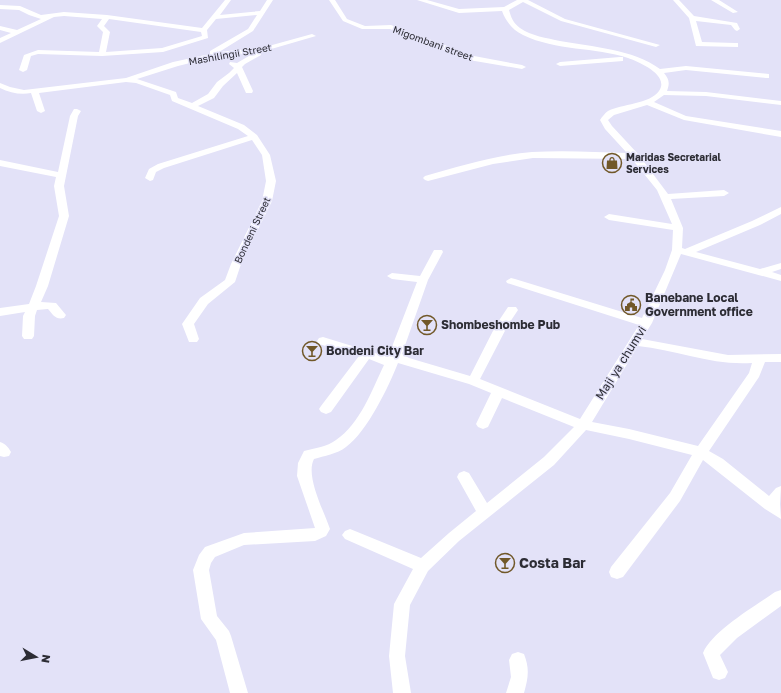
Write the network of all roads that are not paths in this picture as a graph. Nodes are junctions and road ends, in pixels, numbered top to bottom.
1 (228, 0) edge
2 (270, 0) edge
3 (332, 0) edge
4 (420, 0) edge
5 (522, 0) edge
6 (676, 0) edge
7 (714, 0) edge
8 (23, 2) dead end
9 (0, 7) edge
10 (16, 8) junction
11 (505, 9) junction
12 (735, 12) dead end
13 (262, 13) junction
14 (54, 16) junction
15 (107, 17) junction
16 (215, 17) junction
17 (692, 18) junction
18 (0, 28) edge
19 (737, 29) dead end
20 (18, 34) junction
21 (312, 36) dead end
22 (0, 41) edge
23 (656, 44) dead end
24 (735, 45) dead end
25 (211, 46) junction
26 (265, 49) junction
27 (102, 54) junction
28 (629, 56) junction
29 (560, 64) dead end
30 (238, 67) junction
31 (522, 68) dead end
32 (23, 70) dead end
33 (658, 71) junction
34 (766, 76) dead end
35 (126, 80) junction
36 (0, 85) edge
37 (35, 91) junction
38 (249, 91) dead end
39 (662, 93) junction
40 (648, 102) junction
41 (781, 103) edge
42 (192, 106) junction
43 (41, 111) dead end
44 (77, 112) dead end
45 (781, 134) edge
46 (254, 137) junction
47 (635, 156) junction
48 (0, 163) edge
49 (61, 175) junction
50 (150, 178) dead end
51 (428, 178) dead end
52 (724, 193) dead end
53 (664, 197) junction
54 (781, 210) edge
55 (608, 217) dead end
56 (678, 228) junction
57 (682, 251) junction
58 (438, 252) dead end
59 (781, 266) edge
60 (760, 272) junction
61 (392, 276) dead end
62 (781, 278) edge
63 (423, 280) junction
64 (512, 281) dead end
65 (34, 307) junction
66 (512, 310) dead end
67 (0, 314) edge
68 (60, 315) dead end
69 (646, 323) junction
70 (28, 336) dead end
71 (193, 339) dead end
72 (323, 341) dead end
73 (634, 342) junction
74 (367, 354) junction
75 (760, 358) junction
76 (781, 358) edge
77 (393, 360) junction
78 (473, 381) junction
79 (498, 392) junction
80 (326, 409) dead end
81 (483, 424) dead end
82 (583, 425) junction
83 (701, 452) junction
84 (464, 477) dead end
85 (781, 492) edge
86 (775, 509) edge
87 (485, 512) junction
88 (350, 535) dead end
89 (423, 566) junction
90 (617, 572) dead end
91 (781, 597) edge
92 (518, 660) dead end
93 (719, 672) dead end
94 (239, 693) edge
95 (402, 693) edge
96 (515, 693) edge

1 - 16 street
2 - 13 street
3 - 31 street, Migombani street
4 - 11 street
5 - 11 street
5 - 23 street
6 - 17 street
7 - 12 street
8 - 10 street
9 - 10 street
10 - 14 street
11 - 28 street
13 - 16 street
13 - 25 street
14 - 15 street
14 - 20 street
15 - 25 street
15 - 27 street
16 - 25 street
17 - 19 street
17 - 24 street
18 - 20 street
20 - 22 street
21 - 26 street, Mashilingii Street
25 - 26 street, Mashilingii Street
25 - 27 street
25 - 30 street
25 - 35 street, Mashilingii Street
26 - 30 street
27 - 32 street
28 - 29 street
28 - 33 street
30 - 38 street
30 - 42 street
33 - 34 street
33 - 39 street
35 - 37 street, Bondeni Street
35 - 42 street, Bondeni Street
36 - 37 street, Bondeni Street
37 - 43 street
39 - 40 street, Maji ya chumvi
39 - 41 street
40 - 45 street
40 - 47 street, Maji ya chumvi
42 - 46 street, Bondeni Street
44 - 49 street
46 - 50 street
46 - 71 street, Bondeni Street
47 - 51 street
47 - 53 street, Maji ya chumvi
48 - 49 street
49 - 65 street
52 - 53 street
53 - 56 street, Maji ya chumvi
54 - 57 street
55 - 56 street
56 - 57 street, Maji ya chumvi
57 - 60 street
57 - 69 street, Maji ya chumvi
58 - 63 street
59 - 60 street
60 - 62 street
61 - 63 street
63 - 77 street
64 - 69 street
65 - 67 street
65 - 68 street
65 - 70 street
66 - 78 street
69 - 73 street, Maji ya chumvi
72 - 74 street
73 - 75 street
73 - 82 street, Maji ya chumvi
74 - 77 street
74 - 80 street
75 - 76 street
75 - 83 street
77 - 78 street
77 - 94 street
78 - 79 street
79 - 81 street
79 - 82 street
82 - 83 street
82 - 87 street, Maji ya chumvi
83 - 86 street
83 - 90 street
84 - 87 street
85 - 86 street
87 - 89 street, Maji ya chumvi
88 - 89 street
89 - 95 street, Maji ya chumvi
91 - 93 street
92 - 96 street

